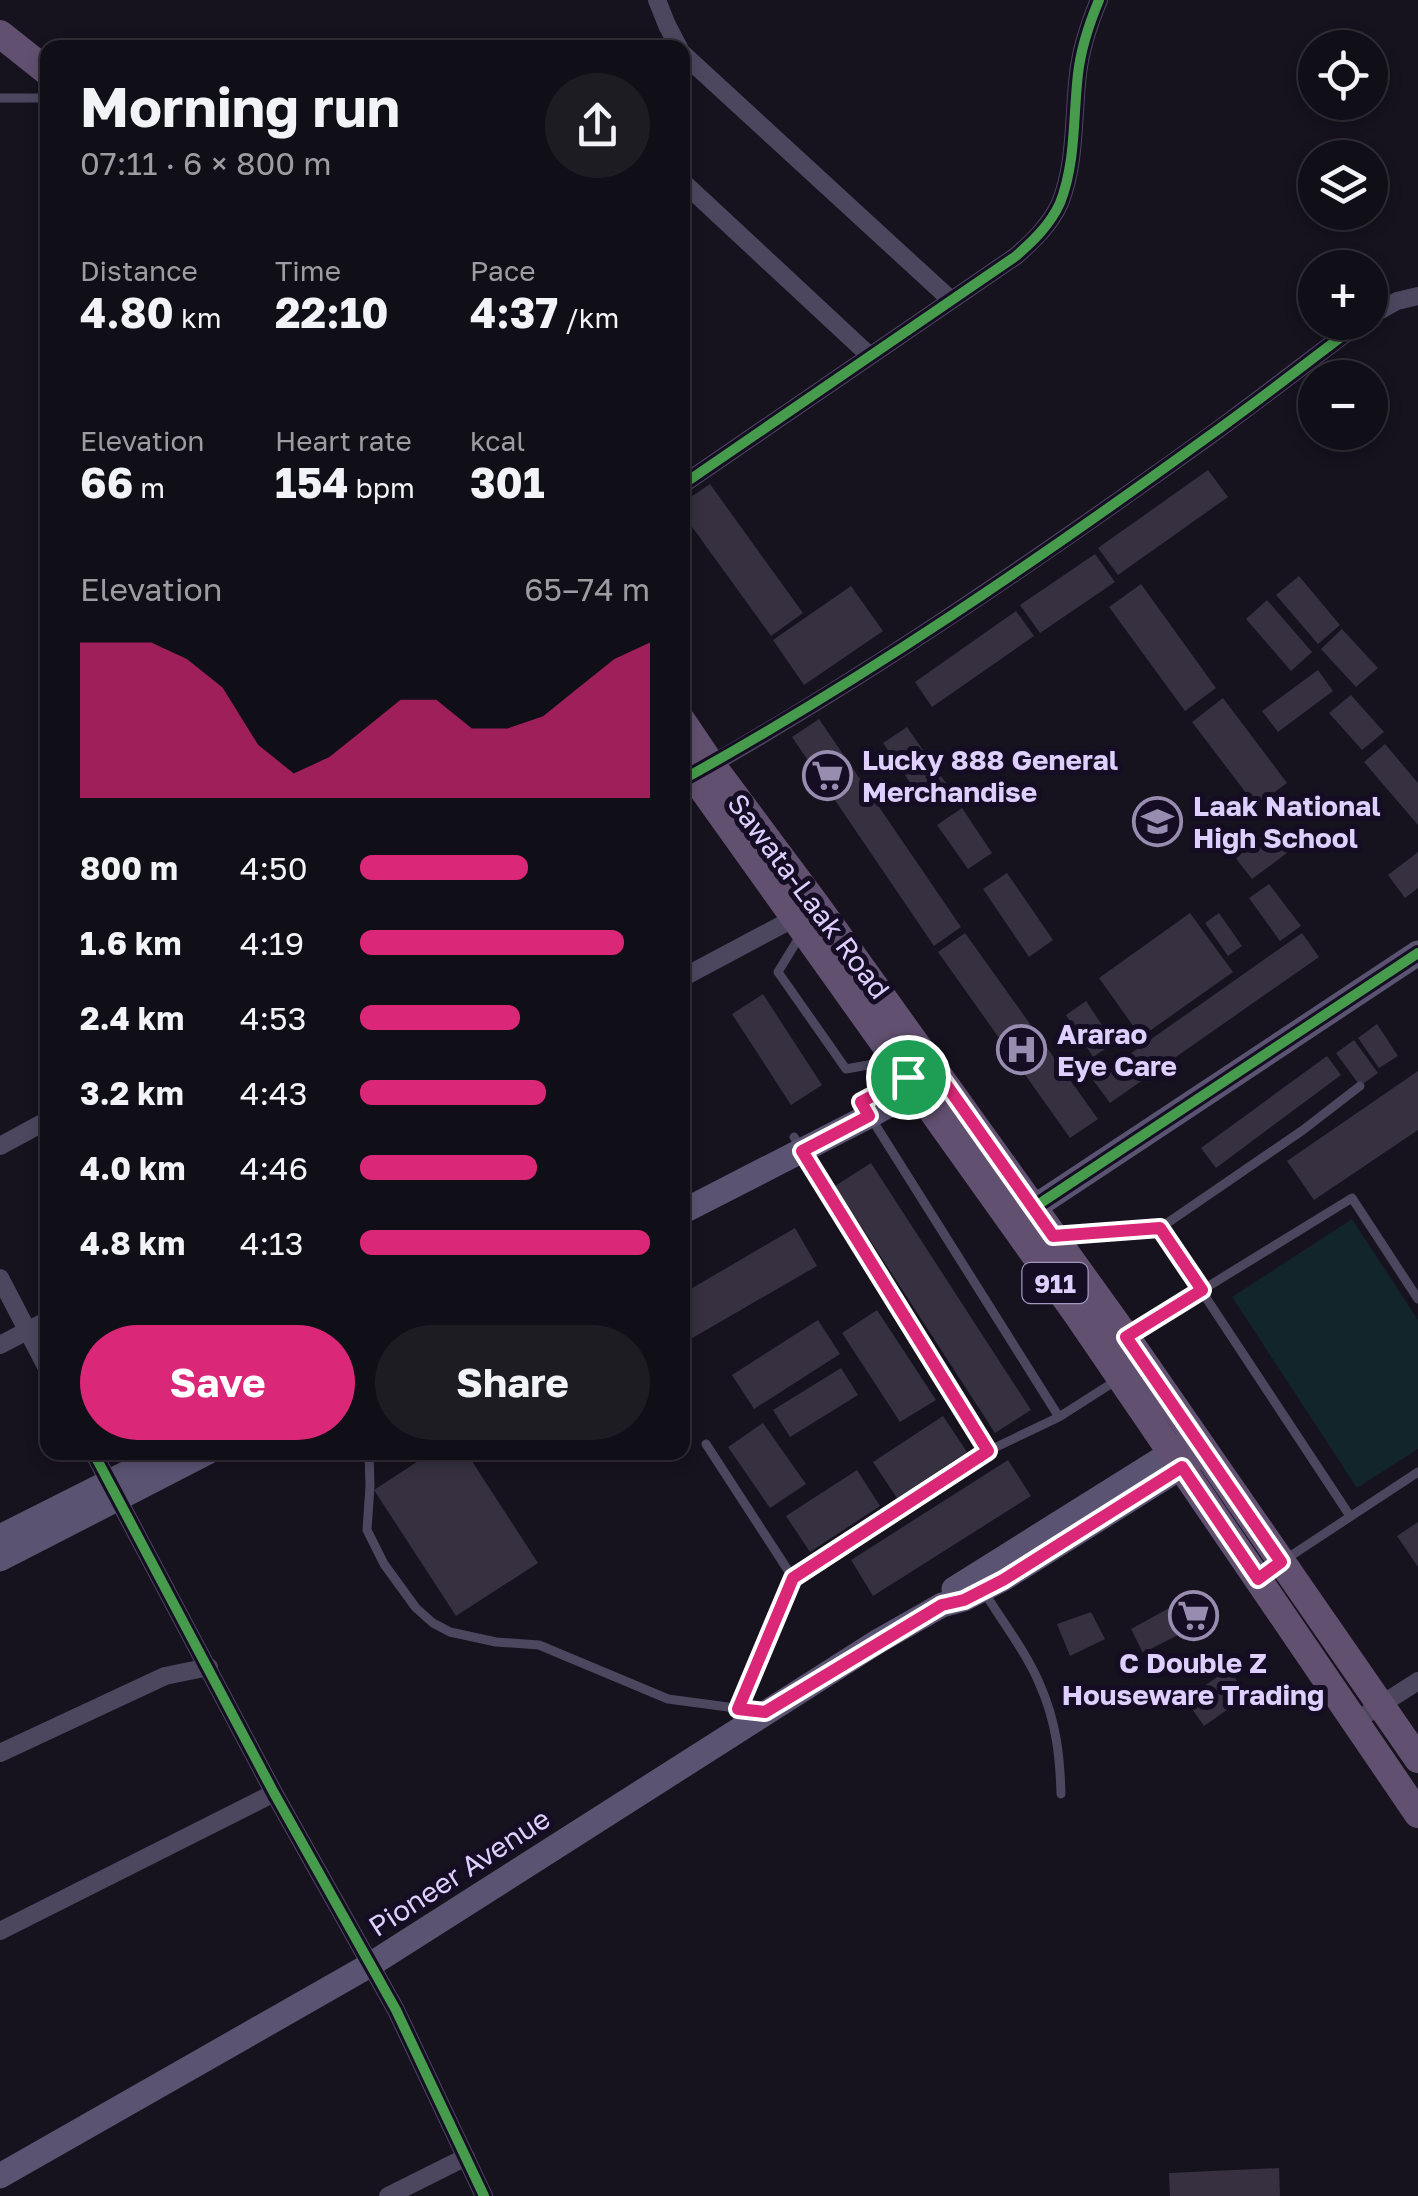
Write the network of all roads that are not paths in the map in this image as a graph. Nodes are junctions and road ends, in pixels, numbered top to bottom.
1 (658, 0) edge
2 (1099, 0) edge
3 (0, 34) edge
4 (675, 40) edge
5 (690, 58) edge
6 (40, 66) edge
7 (0, 98) edge
8 (40, 98) edge
9 (690, 188) edge
10 (1418, 296) edge
11 (951, 300) junction
12 (1388, 306) edge
13 (1337, 340) edge
14 (870, 356) junction
15 (690, 480) edge
16 (692, 770) edge
17 (805, 917) junction
18 (1418, 954) edge
19 (690, 974) edge
20 (919, 1073) junction
21 (1360, 1086) dead end
22 (865, 1109) junction
23 (40, 1124) edge
24 (798, 1144) junction
25 (0, 1146) edge
26 (690, 1191) edge
27 (690, 1207) edge
28 (1032, 1208) junction
29 (1160, 1228) junction
30 (1053, 1236) junction
31 (0, 1278) edge
32 (1202, 1290) junction
33 (1418, 1299) edge
34 (40, 1324) edge
35 (26, 1331) junction
36 (1126, 1337) junction
37 (0, 1344) edge
38 (40, 1356) edge
39 (1120, 1379) junction
40 (1059, 1416) junction
41 (706, 1444) dead end
42 (988, 1451) junction
43 (1189, 1452) junction
44 (97, 1460) edge
45 (157, 1460) edge
46 (188, 1460) edge
47 (369, 1460) edge
48 (1418, 1472) edge
49 (114, 1490) junction
50 (1350, 1516) junction
51 (0, 1537) edge
52 (0, 1559) edge
53 (1281, 1562) junction
54 (793, 1578) junction
55 (1258, 1579) junction
56 (978, 1582) junction
57 (208, 1668) junction
58 (1418, 1681) edge
59 (1380, 1706) junction
60 (738, 1709) junction
61 (765, 1712) junction
62 (1354, 1722) junction
63 (0, 1753) edge
64 (1418, 1759) edge
65 (274, 1793) junction
66 (1061, 1794) dead end
67 (1418, 1814) edge
68 (0, 1931) edge
69 (370, 1965) junction
70 (466, 2157) junction
71 (0, 2176) edge
72 (388, 2196) edge
73 (484, 2196) edge

1 - 4 street
2 - 11 street
3 - 6 main road
5 - 11 street
7 - 8 lane
9 - 14 street
10 - 12 street
11 - 14 street
13 - 16 street
14 - 15 street
16 - 17 main road, Sawata-Laak Road / 911
17 - 19 street
17 - 20 main road, Sawata-Laak Road / 911
17 - 20 lane
18 - 28 main road
20 - 22 main road
20 - 28 main road, Sawata-Laak Road / 911
20 - 39 main road, Sawata-Laak Road / 911
21 - 29 lane
22 - 24 main road
22 - 40 lane
23 - 25 street
24 - 26 main road
24 - 27 main road
24 - 42 lane
28 - 30 main road, Sawata-Laak Road / 911
29 - 30 lane
29 - 32 lane
30 - 36 main road, Sawata-Laak Road / 911
31 - 35 street
32 - 33 lane
32 - 36 lane
32 - 50 lane
34 - 35 street
35 - 37 street
35 - 38 street
36 - 43 main road, Sawata-Laak Road / 911
39 - 40 lane
39 - 43 main road, Sawata-Laak Road / 911
40 - 42 lane
41 - 54 lane
42 - 54 lane
43 - 53 main road, Sawata-Laak Road / 911
43 - 55 main road, Sawata-Laak Road / 911
43 - 56 main road, Pioneer Avenue
44 - 49 street
45 - 49 main road
46 - 49 main road
47 - 60 lane
48 - 50 lane
49 - 51 main road
49 - 52 main road
49 - 57 street
50 - 53 lane
53 - 55 lane
53 - 59 main road, Sawata-Laak Road / 911
54 - 60 lane
55 - 62 main road, Sawata-Laak Road / 911
56 - 61 main road, Pioneer Avenue
56 - 66 lane
57 - 63 street
57 - 65 street
58 - 59 street
59 - 62 street
59 - 64 main road, Sawata-Laak Road / 911
60 - 61 lane
61 - 69 main road, Pioneer Avenue
62 - 67 main road, Sawata-Laak Road / 911
65 - 68 street
65 - 69 street
69 - 70 street
69 - 71 main road, Pioneer Avenue
70 - 72 street
70 - 73 street

